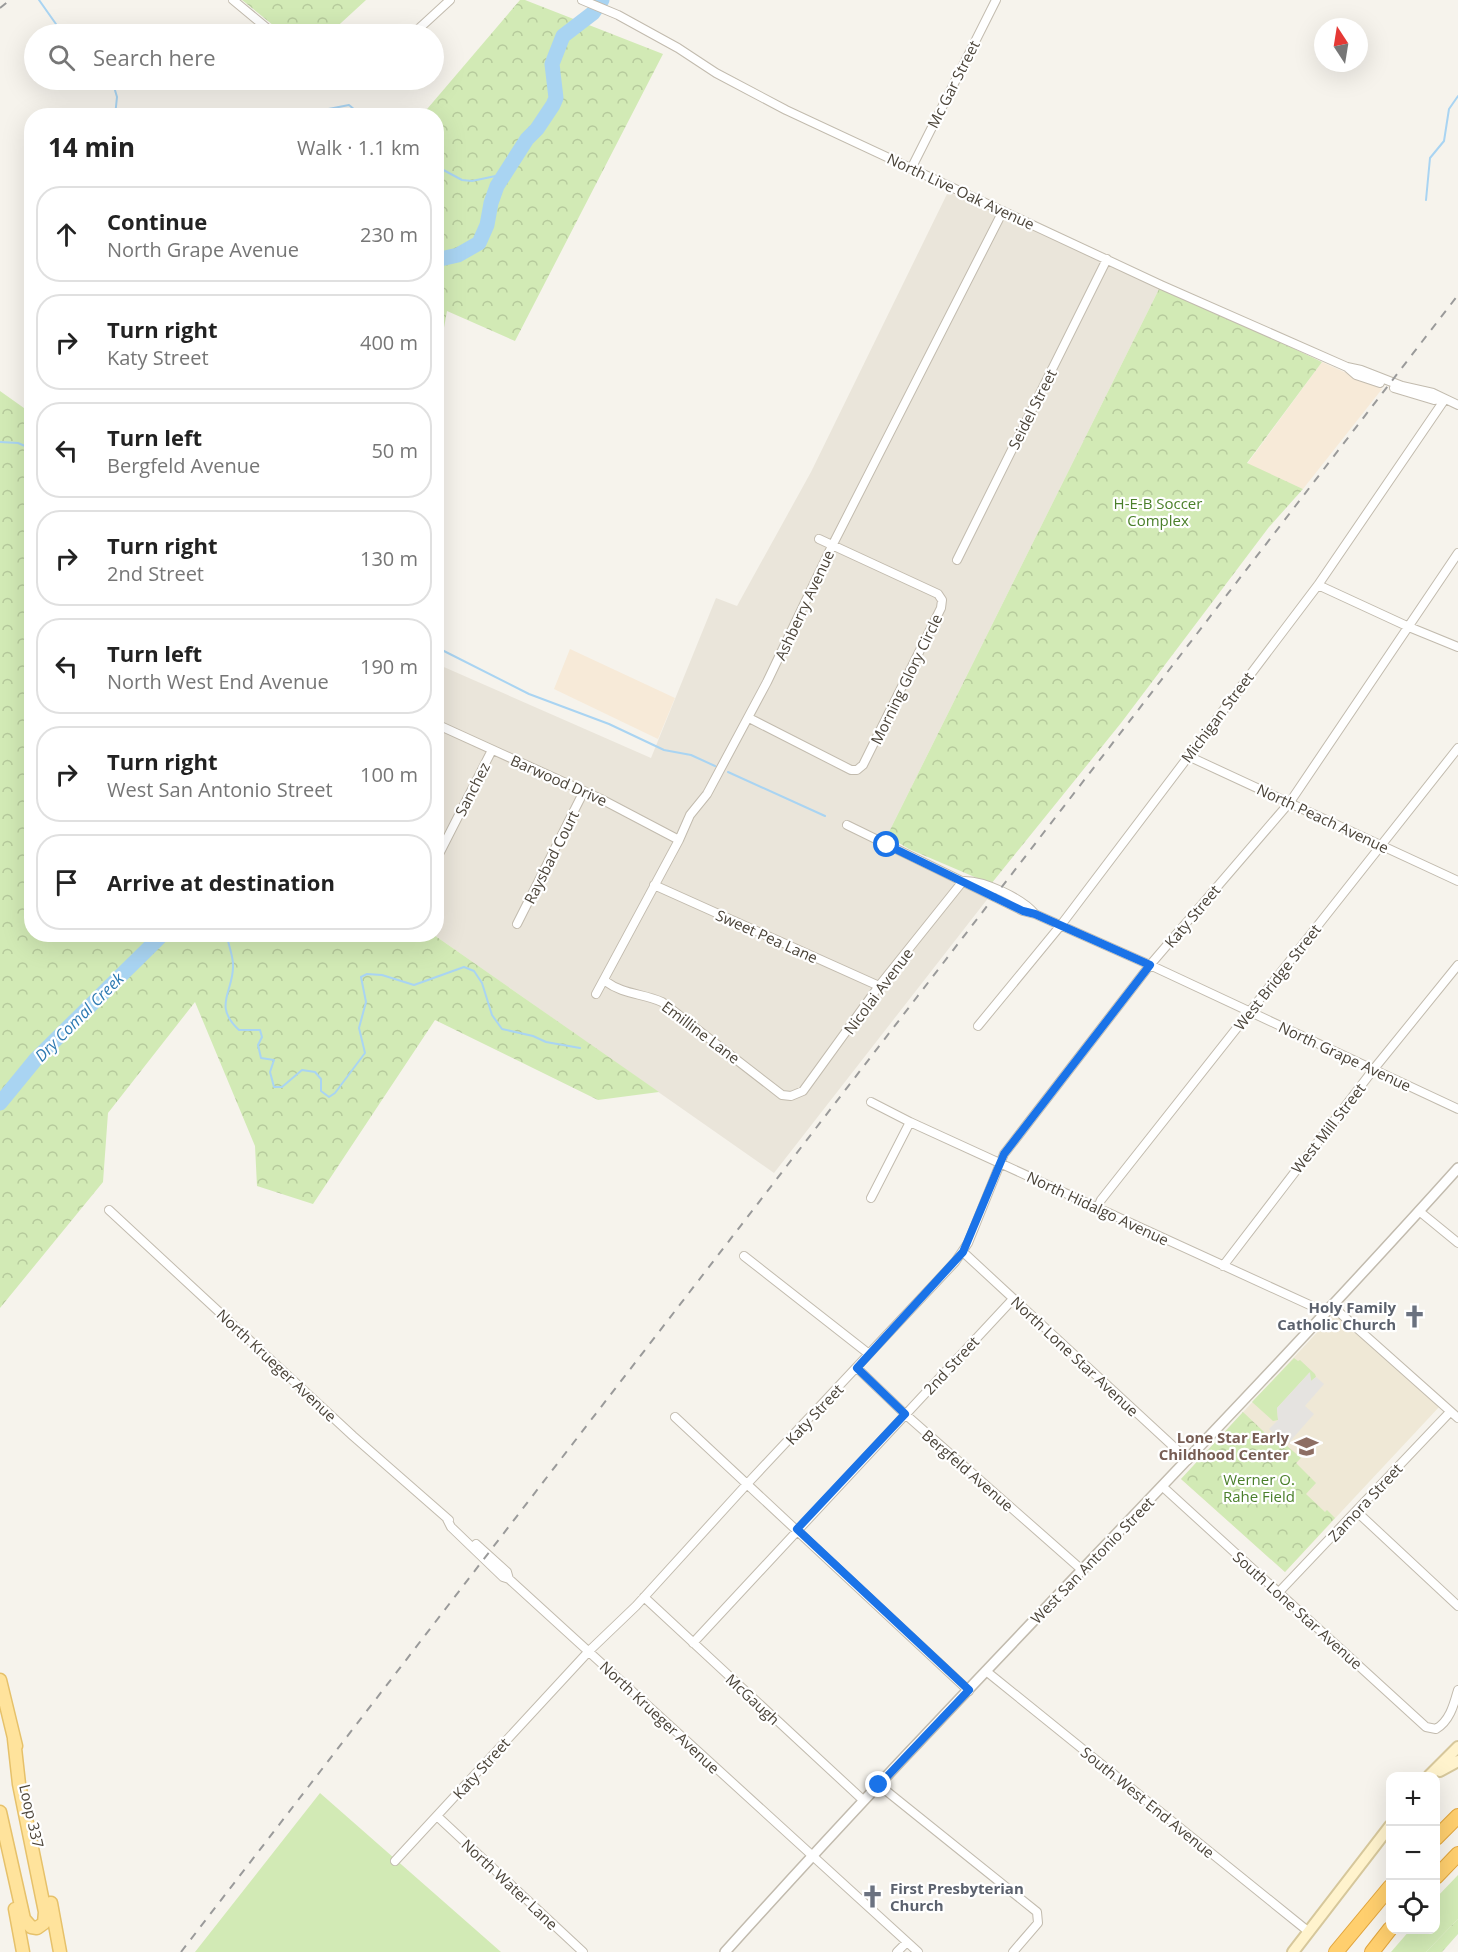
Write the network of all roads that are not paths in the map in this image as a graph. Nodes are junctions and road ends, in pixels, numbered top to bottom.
1 (233, 0) edge
2 (450, 0) edge
3 (582, 0) edge
4 (996, 0) edge
5 (262, 24) edge
6 (424, 24) edge
7 (911, 169) junction
8 (1003, 211) junction
9 (1107, 259) junction
10 (1445, 399) junction
11 (1458, 405) edge
12 (819, 539) dead end
13 (832, 546) junction
14 (1458, 553) edge
15 (957, 560) dead end
16 (1318, 585) junction
17 (1409, 627) junction
18 (1458, 647) edge
19 (748, 717) junction
20 (444, 728) edge
21 (1458, 748) edge
22 (492, 750) junction
23 (1188, 756) junction
24 (584, 791) junction
25 (1290, 802) junction
26 (847, 825) dead end
27 (679, 840) junction
28 (444, 844) edge
29 (1381, 845) junction
30 (963, 881) junction
31 (1458, 881) edge
32 (654, 885) junction
33 (517, 924) dead end
34 (1061, 925) junction
35 (1150, 965) junction
36 (1458, 965) edge
37 (605, 981) junction
38 (879, 987) junction
39 (596, 994) dead end
40 (1248, 1012) junction
41 (978, 1026) dead end
42 (1373, 1070) junction
43 (791, 1096) joint
44 (871, 1102) dead end
45 (1458, 1109) edge
46 (910, 1122) junction
47 (1000, 1163) junction
48 (1458, 1168) edge
49 (871, 1197) dead end
50 (1098, 1207) junction
51 (109, 1210) dead end
52 (1419, 1211) junction
53 (1458, 1244) edge
54 (963, 1252) junction
55 (744, 1256) dead end
56 (1223, 1266) junction
57 (1013, 1299) junction
58 (1328, 1308) junction
59 (869, 1354) junction
60 (857, 1368) junction
61 (1450, 1412) junction
62 (905, 1414) junction
63 (675, 1417) dead end
64 (1458, 1418) edge
65 (1188, 1460) junction
66 (747, 1484) junction
67 (1163, 1487) junction
68 (1356, 1510) junction
69 (797, 1529) junction
70 (1082, 1570) junction
71 (1280, 1592) junction
72 (644, 1597) junction
73 (1458, 1606) edge
74 (693, 1643) junction
75 (589, 1651) junction
76 (987, 1671) junction
77 (0, 1680) edge
78 (969, 1690) junction
79 (1458, 1690) edge
80 (14, 1739) junction
81 (1458, 1747) edge
82 (1458, 1761) edge
83 (1435, 1772) edge
84 (1437, 1772) edge
85 (879, 1785) junction
86 (863, 1800) junction
87 (0, 1812) edge
88 (437, 1816) junction
89 (1454, 1819) edge
90 (1386, 1831) edge
91 (1440, 1834) edge
92 (0, 1841) edge
93 (1458, 1854) edge
94 (811, 1856) junction
95 (395, 1861) dead end
96 (1440, 1873) edge
97 (1386, 1892) edge
98 (1309, 1932) junction
99 (1386, 1934) edge
100 (907, 1942) junction
101 (23, 1952) edge
102 (60, 1952) edge
103 (584, 1952) edge
104 (725, 1952) edge
105 (897, 1952) edge
106 (918, 1952) edge
107 (1012, 1952) edge
108 (1293, 1952) edge
109 (1336, 1952) edge
110 (1372, 1952) edge

1 - 5 street
2 - 6 street
3 - 7 street, North Live Oak Avenue
4 - 7 street, Mc Gar Street
7 - 8 street, North Live Oak Avenue
8 - 9 street, North Live Oak Avenue
8 - 13 street, Ashberry Avenue
9 - 10 street, North Live Oak Avenue
9 - 15 street, Seidel Street
10 - 11 street, North Live Oak Avenue
10 - 16 street, Michigan Street
12 - 13 street, Morning Glory Circle
13 - 19 street, Ashberry Avenue
13 - 19 street, Morning Glory Circle
14 - 17 street, Katy Street
16 - 17 street
16 - 23 street, Michigan Street
17 - 18 street
17 - 25 street, Katy Street
19 - 27 street, Ashberry Avenue
20 - 22 street, Barwood Drive
21 - 29 street, West Bridge Street
22 - 24 street, Barwood Drive
22 - 28 street, Sanchez
23 - 25 street, North Peach Avenue
23 - 34 street, Michigan Street
24 - 27 street, Barwood Drive
24 - 33 street, Raysbad Court
25 - 29 street, North Peach Avenue
25 - 35 street, Katy Street
26 - 30 street, North Grape Avenue
27 - 32 street, Ashberry Avenue
29 - 31 street, North Peach Avenue
29 - 40 street, West Bridge Street
30 - 34 street, North Grape Avenue
30 - 38 street, Nicolai Avenue
32 - 37 street, Ashberry Avenue
32 - 38 street, Sweet Pea Lane
34 - 35 street, North Grape Avenue
34 - 41 street, Michigan Street
35 - 40 street, North Grape Avenue
35 - 47 street, Katy Street
36 - 42 street, West Mill Street
37 - 39 street, Ashberry Avenue
37 - 43 street, Emilline Lane
38 - 43 street, Nicolai Avenue
40 - 42 street, North Grape Avenue
40 - 50 street, West Bridge Street
42 - 45 street, North Grape Avenue
42 - 56 street, West Mill Street
44 - 46 street, North Hidalgo Avenue
46 - 47 street, North Hidalgo Avenue
46 - 49 street
47 - 50 street, North Hidalgo Avenue
47 - 54 street, Katy Street
48 - 52 street, West San Antonio Street
50 - 56 street, North Hidalgo Avenue
51 - 75 street, North Krueger Avenue
52 - 53 street
52 - 58 street, West San Antonio Street
54 - 57 street, North Lone Star Avenue
54 - 59 street, Katy Street
55 - 59 street
56 - 58 street, North Hidalgo Avenue
57 - 62 street, 2nd Street
57 - 65 street, North Lone Star Avenue
58 - 61 street, North Hidalgo Avenue
58 - 65 street, West San Antonio Street
59 - 60 street, Katy Street
60 - 62 street, Bergfeld Avenue
60 - 66 street, Katy Street
61 - 64 street, North Hidalgo Avenue
61 - 68 street, Zamora Street
62 - 69 street, 2nd Street
62 - 70 street, Bergfeld Avenue
63 - 66 street
65 - 67 street, West San Antonio Street
66 - 69 street
66 - 72 street, Katy Street
67 - 70 street, West San Antonio Street
67 - 71 street, South Lone Star Avenue
68 - 71 street, Zamora Street
68 - 73 street
69 - 74 street, 2nd Street
69 - 78 street
70 - 76 street, West San Antonio Street
71 - 79 street, South Lone Star Avenue
72 - 74 street, McGaugh
72 - 75 street, Katy Street
74 - 86 street, McGaugh
75 - 88 street, Katy Street
75 - 94 street, North Krueger Avenue
76 - 78 street, West San Antonio Street
76 - 98 street, South West End Avenue
77 - 80 main road, Loop 337
78 - 85 street, West San Antonio Street
80 - 87 main road
80 - 102 main road, Loop 337
81 - 83 main road
82 - 84 main road
85 - 86 street, West San Antonio Street
85 - 107 street
86 - 94 street, West San Antonio Street
88 - 95 street, Katy Street
88 - 103 street, North Water Lane
89 - 91 highway
90 - 98 main road
92 - 101 main road
93 - 96 highway
94 - 100 street, North Krueger Avenue
94 - 104 street, West San Antonio Street
97 - 109 highway
98 - 108 main road
99 - 110 highway
100 - 105 street
100 - 106 street, North Krueger Avenue

